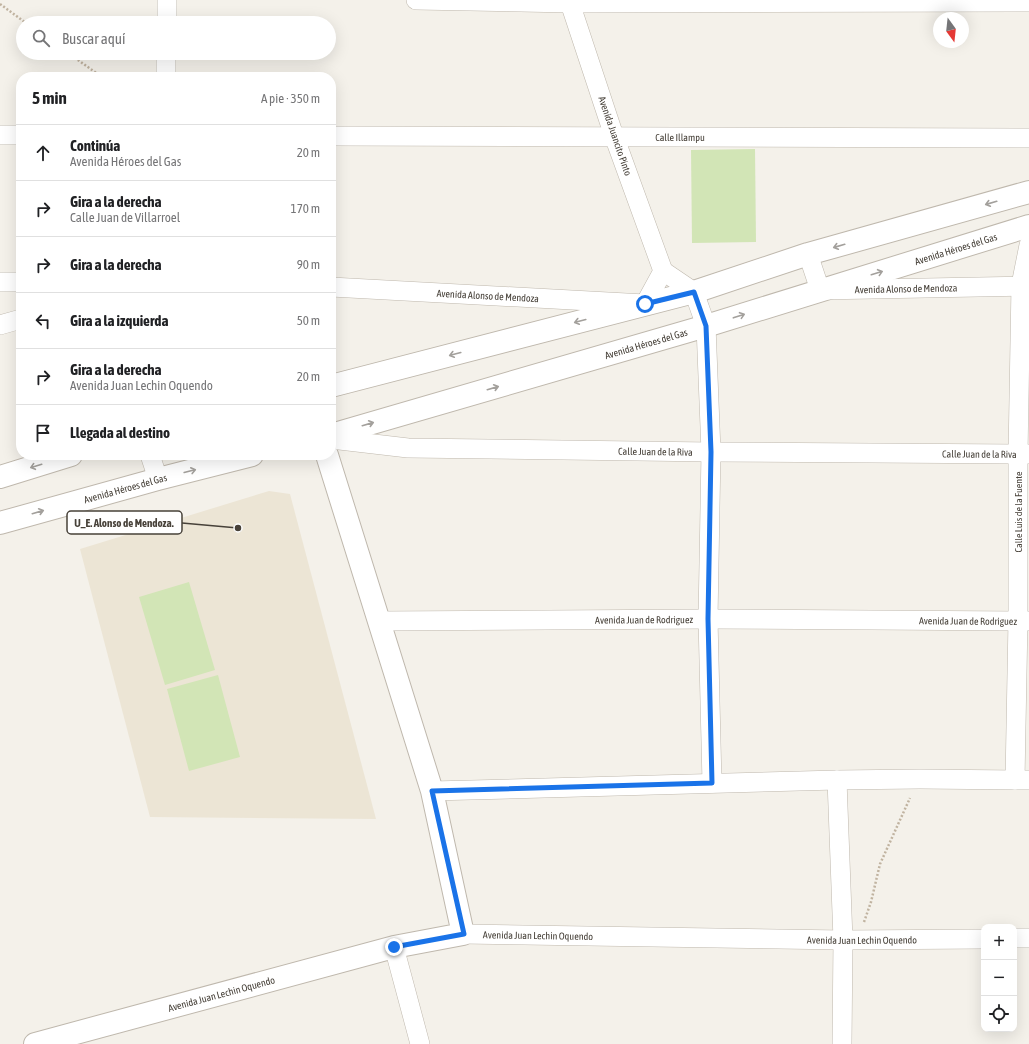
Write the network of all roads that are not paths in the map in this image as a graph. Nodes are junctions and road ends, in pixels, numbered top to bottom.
1 (167, 0) edge
2 (416, 0) edge
3 (570, 2) edge
4 (1029, 2) edge
5 (167, 16) edge
6 (166, 60) edge
7 (166, 72) edge
8 (0, 135) edge
9 (16, 135) edge
10 (336, 136) edge
11 (614, 136) junction
12 (1029, 138) edge
13 (1029, 192) edge
14 (1029, 226) edge
15 (1029, 245) edge
16 (808, 254) junction
17 (663, 271) junction
18 (0, 282) edge
19 (16, 282) edge
20 (1025, 286) edge
21 (336, 287) edge
22 (820, 290) junction
23 (694, 292) junction
24 (645, 304) junction
25 (16, 320) edge
26 (0, 325) edge
27 (706, 326) junction
28 (336, 385) edge
29 (336, 433) edge
30 (336, 440) edge
31 (711, 452) junction
32 (1023, 454) edge
33 (55, 460) edge
34 (152, 460) edge
35 (232, 460) edge
36 (329, 460) edge
37 (0, 477) edge
38 (158, 479) junction
39 (0, 523) edge
40 (708, 619) junction
41 (1023, 620) edge
42 (379, 621) junction
43 (837, 780) junction
44 (1022, 780) edge
45 (712, 783) junction
46 (432, 791) junction
47 (464, 934) junction
48 (1017, 938) edge
49 (1029, 938) edge
50 (981, 939) edge
51 (843, 940) junction
52 (394, 947) junction
53 (35, 1044) edge
54 (420, 1044) edge
55 (842, 1044) edge

1 - 5 street
2 - 3 street
3 - 4 street
3 - 11 street, Avenida Juancito Pinto
6 - 7 street
8 - 9 street
10 - 11 street, Calle Illampu
11 - 12 street, Calle Illampu
11 - 17 street, Avenida Juancito Pinto
13 -> 16 street
22 -> 14 street, Avenida Héroes del Gas
15 - 20 street, Calle Luis de la Fuente
16 - 22 street
16 - 23 street
17 - 23 street
17 - 24 street
18 - 19 street
20 - 22 street, Avenida Alonso de Mendoza
20 - 32 street, Calle Luis de la Fuente
21 - 24 street, Avenida Alonso de Mendoza
27 -> 22 street, Avenida Héroes del Gas
23 - 24 street
23 - 27 street
24 -> 28 street
25 - 26 street
29 -> 27 street, Avenida Héroes del Gas
27 - 31 street
30 - 31 street, Calle Juan de la Riva
31 - 32 street, Calle Juan de la Riva
31 - 40 street
32 - 41 street, Calle Luis de la Fuente
33 -> 37 street
34 - 38 street
38 -> 35 street, Avenida Héroes del Gas
36 - 42 street
39 -> 38 street, Avenida Héroes del Gas
40 - 41 street, Avenida Juan de Rodriguez
40 - 42 street, Avenida Juan de Rodriguez
40 - 45 street
41 - 44 street, Calle Luis de la Fuente
42 - 46 street
43 - 44 street
43 - 45 street
43 - 51 street
45 - 46 street
46 - 47 street
47 - 51 street, Avenida Juan Lechin Oquendo
47 - 52 street, Avenida Juan Lechin Oquendo
48 - 49 street
50 - 51 street, Avenida Juan Lechin Oquendo
51 - 55 street
52 - 53 street, Avenida Juan Lechin Oquendo
52 - 54 street

